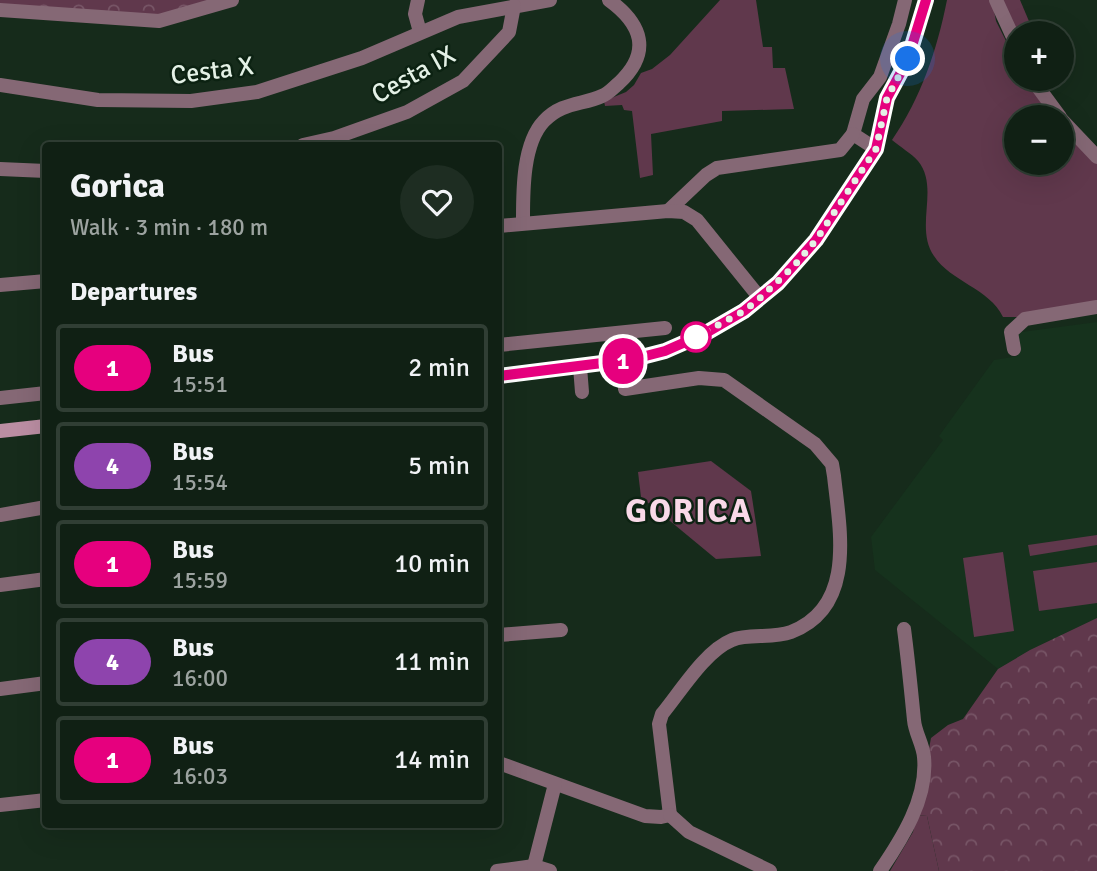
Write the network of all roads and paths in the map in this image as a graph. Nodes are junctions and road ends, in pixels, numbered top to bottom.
1 (232, 0) edge
2 (418, 0) edge
3 (550, 0) edge
4 (609, 0) edge
5 (905, 0) edge
6 (926, 0) edge
7 (996, 0) edge
8 (514, 6) junction
9 (0, 10) edge
10 (1006, 21) edge
11 (420, 32) junction
12 (0, 85) edge
13 (1074, 133) edge
14 (853, 134) junction
15 (316, 142) edge
16 (876, 149) junction
17 (1097, 157) edge
18 (0, 169) edge
19 (42, 171) edge
20 (668, 211) junction
21 (523, 223) junction
22 (502, 226) edge
23 (42, 281) edge
24 (0, 285) edge
25 (760, 298) junction
26 (1097, 307) edge
27 (665, 328) dead end
28 (502, 345) edge
29 (1014, 349) dead end
30 (580, 367) junction
31 (502, 376) edge
32 (625, 390) dead end
33 (582, 392) dead end
34 (42, 393) edge
35 (0, 398) edge
36 (42, 426) edge
37 (0, 431) edge
38 (42, 508) edge
39 (0, 515) edge
40 (42, 580) edge
41 (0, 585) edge
42 (904, 629) dead end
43 (561, 630) dead end
44 (502, 635) edge
45 (42, 684) edge
46 (0, 689) edge
47 (502, 764) edge
48 (555, 784) junction
49 (42, 800) edge
50 (0, 805) edge
51 (670, 815) junction
52 (534, 866) junction
53 (497, 871) edge
54 (550, 871) edge
55 (770, 871) edge
56 (880, 871) edge

1 - 9 street
2 - 11 street
3 - 8 street, Cesta X
4 - 21 street
5 - 14 street
6 - 16 street
7 - 10 street
8 - 11 street, Cesta X
8 - 15 street, Cesta IX
11 - 12 street, Cesta X
13 - 17 street
14 - 16 street
14 - 20 street
16 - 25 street
18 - 19 street
20 - 21 street
20 - 25 street
21 - 22 street
23 - 24 street
25 - 30 street
26 - 29 street
27 - 28 street
30 - 31 street
30 - 33 street
32 - 51 street
34 - 35 street
36 - 37 street
38 - 39 street
40 - 41 street
42 - 56 street
43 - 44 street
45 - 46 street
47 - 48 street
48 - 51 street
48 - 52 street
49 - 50 street
51 - 55 street
52 - 53 street
52 - 54 street

